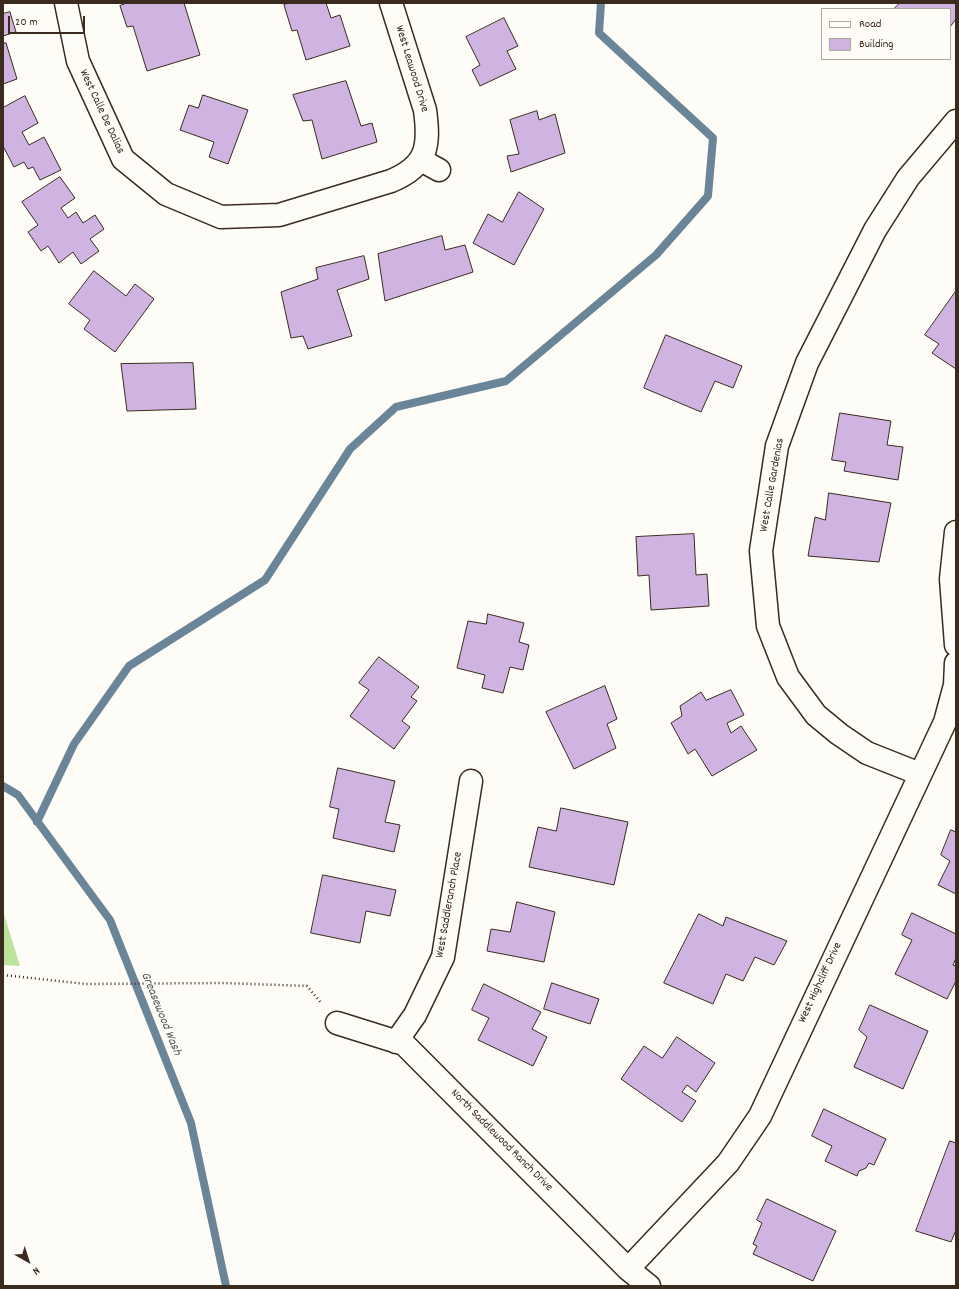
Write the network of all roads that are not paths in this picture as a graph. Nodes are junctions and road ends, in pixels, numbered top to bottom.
1 (66, 3) edge
2 (391, 3) edge
3 (956, 121) edge
4 (430, 165) joint
5 (956, 532) edge
6 (956, 645) edge
7 (956, 663) edge
8 (920, 774) junction
9 (471, 781) dead end
10 (337, 1023) road end
11 (396, 1042) junction
12 (628, 1269) junction
13 (649, 1286) edge

1 - 4 street, West Calle De Dalias
2 - 4 street, West Leawood Drive
3 - 8 street, West Calle Gardenias
5 - 6 street
7 - 8 street, West Highcliff Drive
8 - 12 street, West Highcliff Drive
9 - 11 street, West Saddleranch Place
10 - 11 street, North Saddlewood Ranch Drive
11 - 12 street, North Saddlewood Ranch Drive
12 - 13 street, North Saddlewood Ranch Drive

